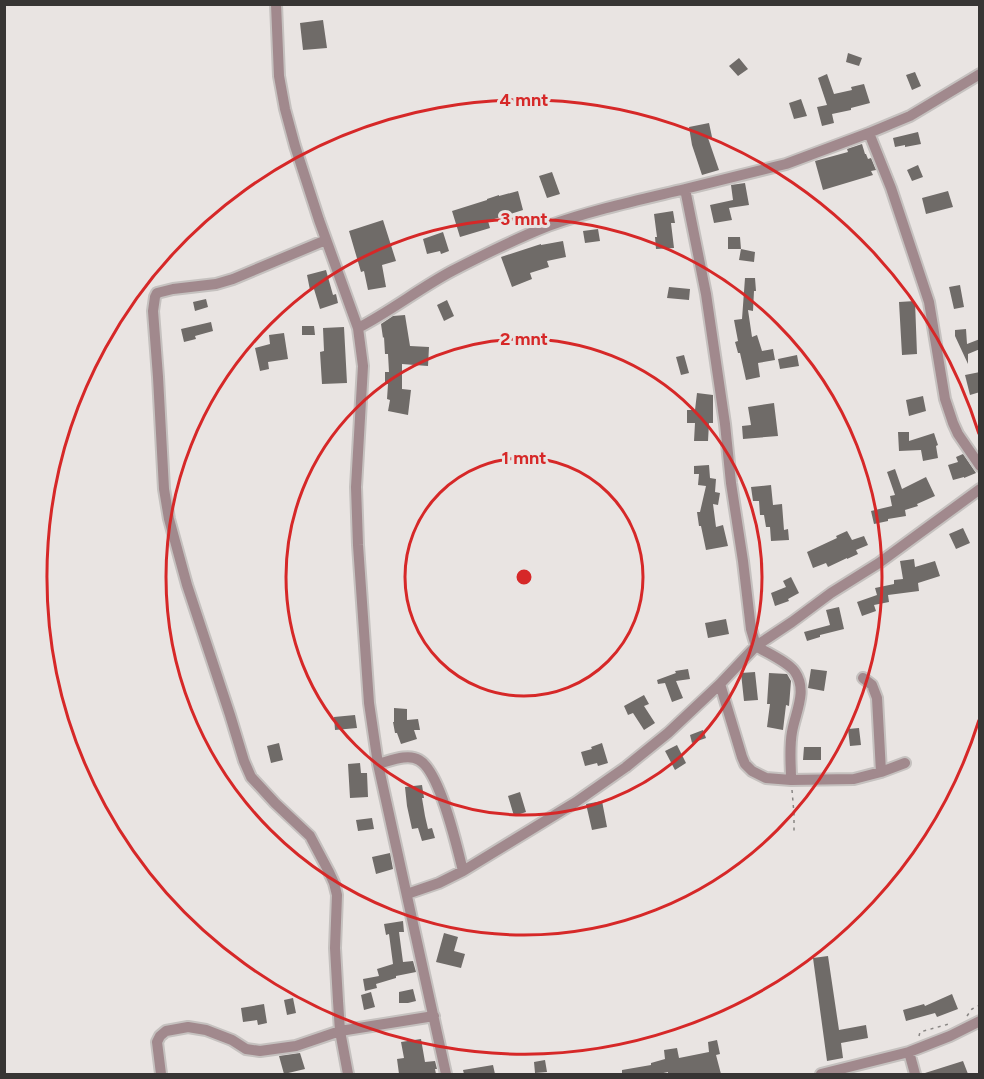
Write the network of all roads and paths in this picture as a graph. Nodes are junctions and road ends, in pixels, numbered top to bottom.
1 (276, 4) edge
2 (980, 74) edge
3 (869, 133) junction
4 (685, 189) junction
5 (326, 240) junction
6 (358, 328) junction
7 (980, 466) edge
8 (980, 489) edge
9 (756, 646) junction
10 (863, 678) dead end
11 (720, 684) junction
12 (905, 763) dead end
13 (378, 764) junction
14 (881, 772) junction
15 (791, 780) junction
16 (794, 832) dead end
17 (463, 871) junction
18 (407, 894) junction
19 (980, 1005) edge
20 (434, 1016) junction
21 (965, 1017) dead end
22 (980, 1022) edge
23 (950, 1024) dead end
24 (340, 1031) junction
25 (914, 1051) junction
26 (161, 1074) edge
27 (348, 1074) edge
28 (446, 1074) edge
29 (821, 1074) edge
30 (915, 1074) edge

1 - 5 street
2 - 3 street
3 - 4 street
3 - 7 street
4 - 6 street
4 - 9 street
5 - 6 street
5 - 24 street
6 - 13 street
8 - 9 street
9 - 11 street
9 - 15 street
10 - 14 street
11 - 15 street
11 - 17 street
12 - 14 street
13 - 17 street
13 - 18 street
14 - 15 street
15 - 16 path
17 - 18 street
18 - 20 street
19 - 21 path
20 - 24 street
20 - 28 street
22 - 25 street
23 - 25 path
24 - 26 street
24 - 27 street
25 - 29 street
25 - 30 street

